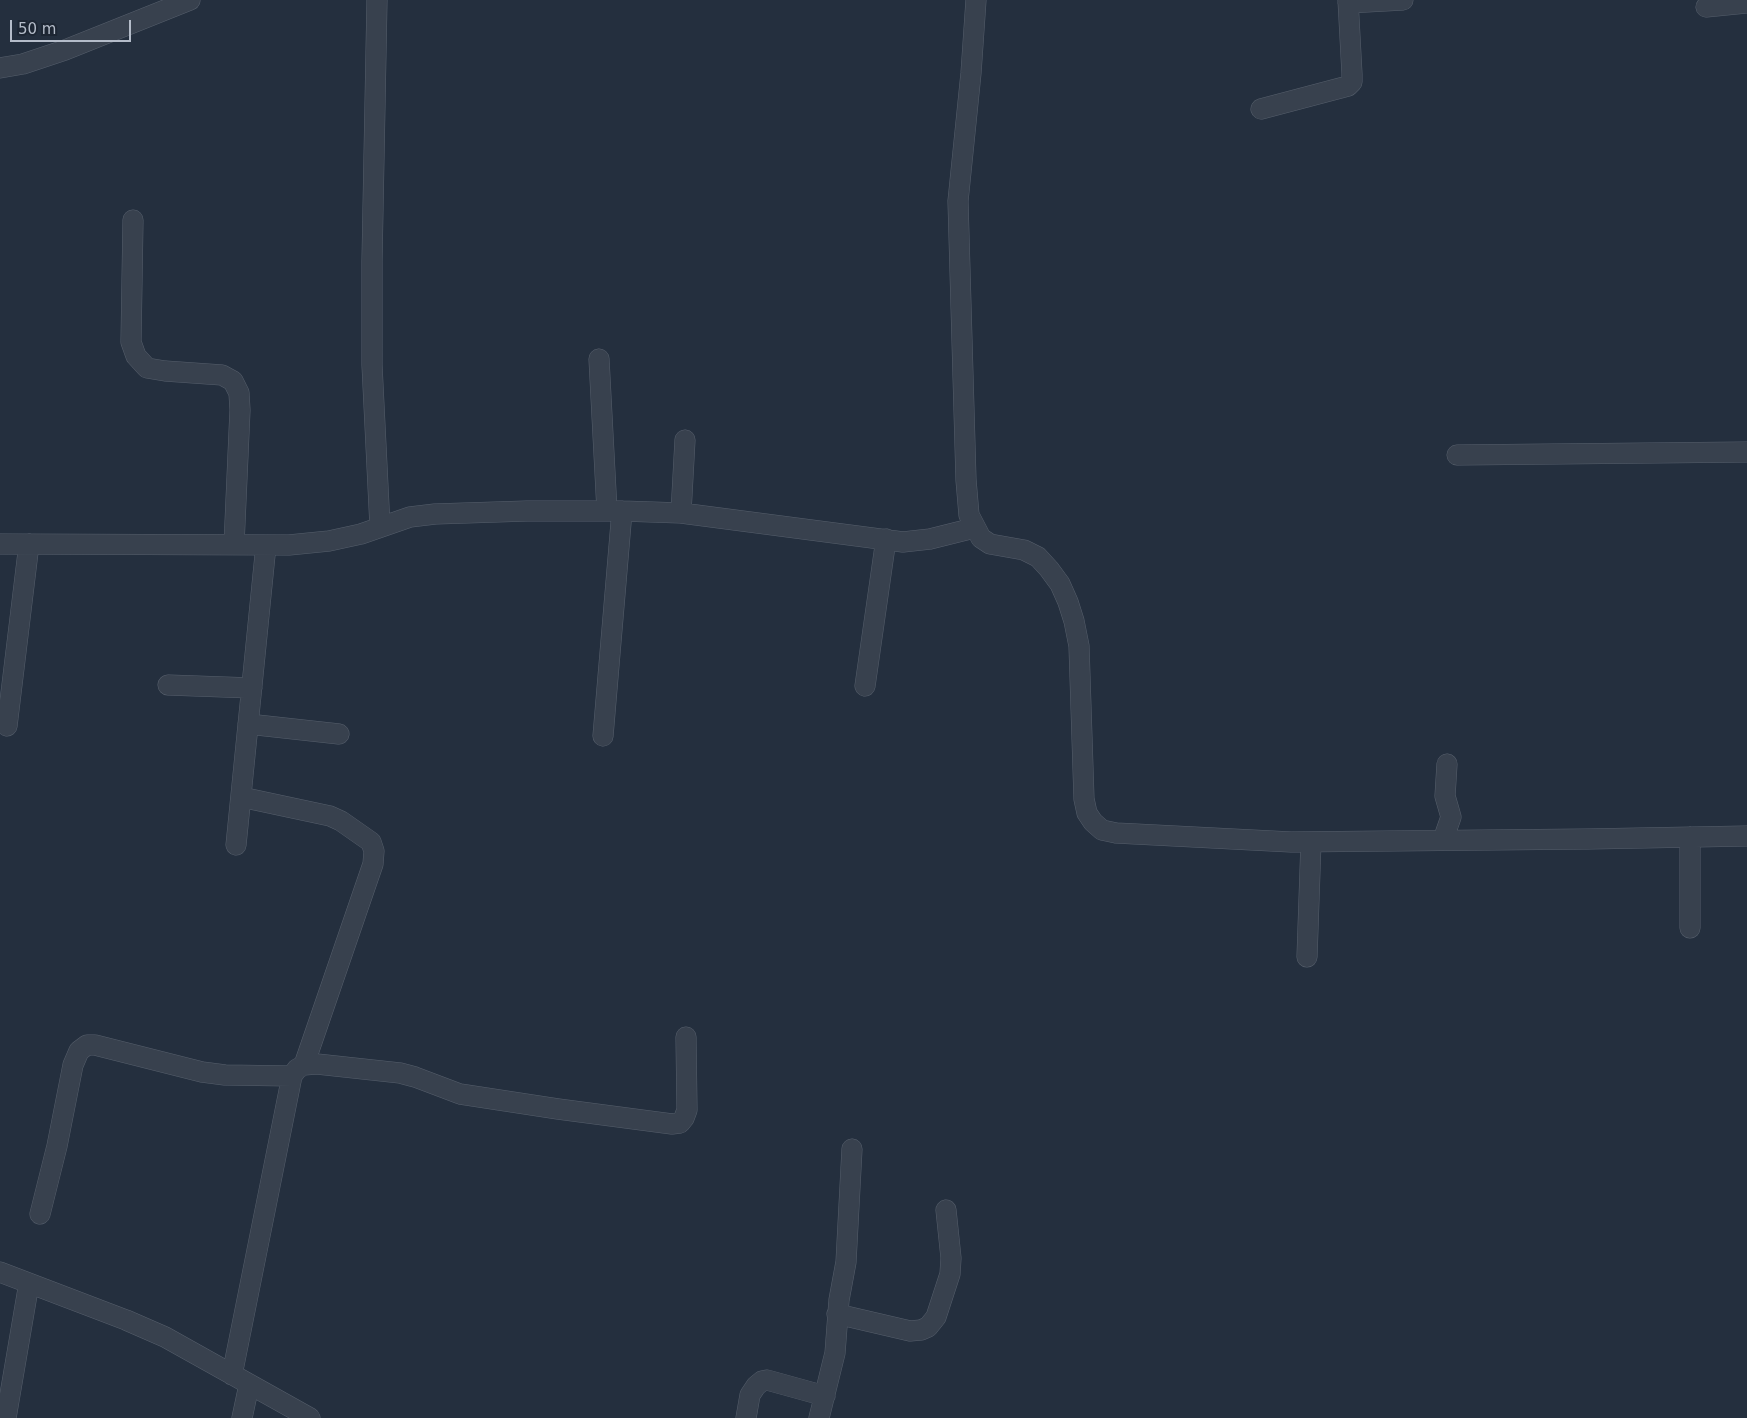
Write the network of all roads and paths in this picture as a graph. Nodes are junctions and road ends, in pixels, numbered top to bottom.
1 (190, 0) edge
2 (377, 0) edge
3 (976, 0) edge
4 (1403, 0) edge
5 (1348, 2) edge
6 (1747, 3) edge
7 (1706, 7) dead end
8 (0, 68) edge
9 (1261, 110) dead end
10 (133, 220) dead end
11 (598, 359) dead end
12 (685, 440) dead end
13 (1747, 452) edge
14 (1457, 455) dead end
15 (614, 511) junction
16 (681, 513) junction
17 (380, 527) junction
18 (974, 528) junction
19 (886, 539) junction
20 (0, 544) edge
21 (29, 544) junction
22 (234, 545) junction
23 (266, 545) junction
24 (168, 685) dead end
25 (865, 686) dead end
26 (252, 688) junction
27 (248, 724) junction
28 (7, 726) dead end
29 (339, 734) dead end
30 (603, 736) dead end
31 (1447, 764) dead end
32 (241, 797) junction
33 (1747, 836) edge
34 (1690, 837) junction
35 (1443, 840) junction
36 (1311, 842) junction
37 (236, 845) dead end
38 (1690, 928) dead end
39 (1307, 958) dead end
40 (686, 1037) dead end
41 (298, 1070) junction
42 (852, 1149) dead end
43 (946, 1210) dead end
44 (40, 1214) dead end
45 (0, 1272) edge
46 (29, 1283) junction
47 (837, 1314) junction
48 (240, 1380) junction
49 (825, 1396) junction
50 (6, 1418) edge
51 (242, 1418) edge
52 (310, 1418) edge
53 (746, 1418) edge
54 (819, 1418) edge

1 - 8 street
2 - 17 street
3 - 18 street
4 - 5 street
5 - 9 street
6 - 7 street
10 - 22 street
11 - 15 street
12 - 16 street
13 - 14 street
15 - 16 street
15 - 17 street
15 - 30 street
16 - 19 street
17 - 23 street
18 - 19 street
18 - 36 street
19 - 25 street
20 - 21 street
21 - 22 street
21 - 28 street
22 - 23 street
23 - 26 street
24 - 26 street
26 - 27 street
27 - 29 street
27 - 32 street
31 - 35 street
32 - 37 street
32 - 41 street
33 - 34 street
34 - 35 street
34 - 38 street
35 - 36 street
36 - 39 street
40 - 41 street
41 - 44 street
41 - 48 street
42 - 47 street
43 - 47 street
45 - 46 street
46 - 48 street
46 - 50 street
47 - 49 street
48 - 51 street
48 - 52 street
49 - 53 street
49 - 54 street

